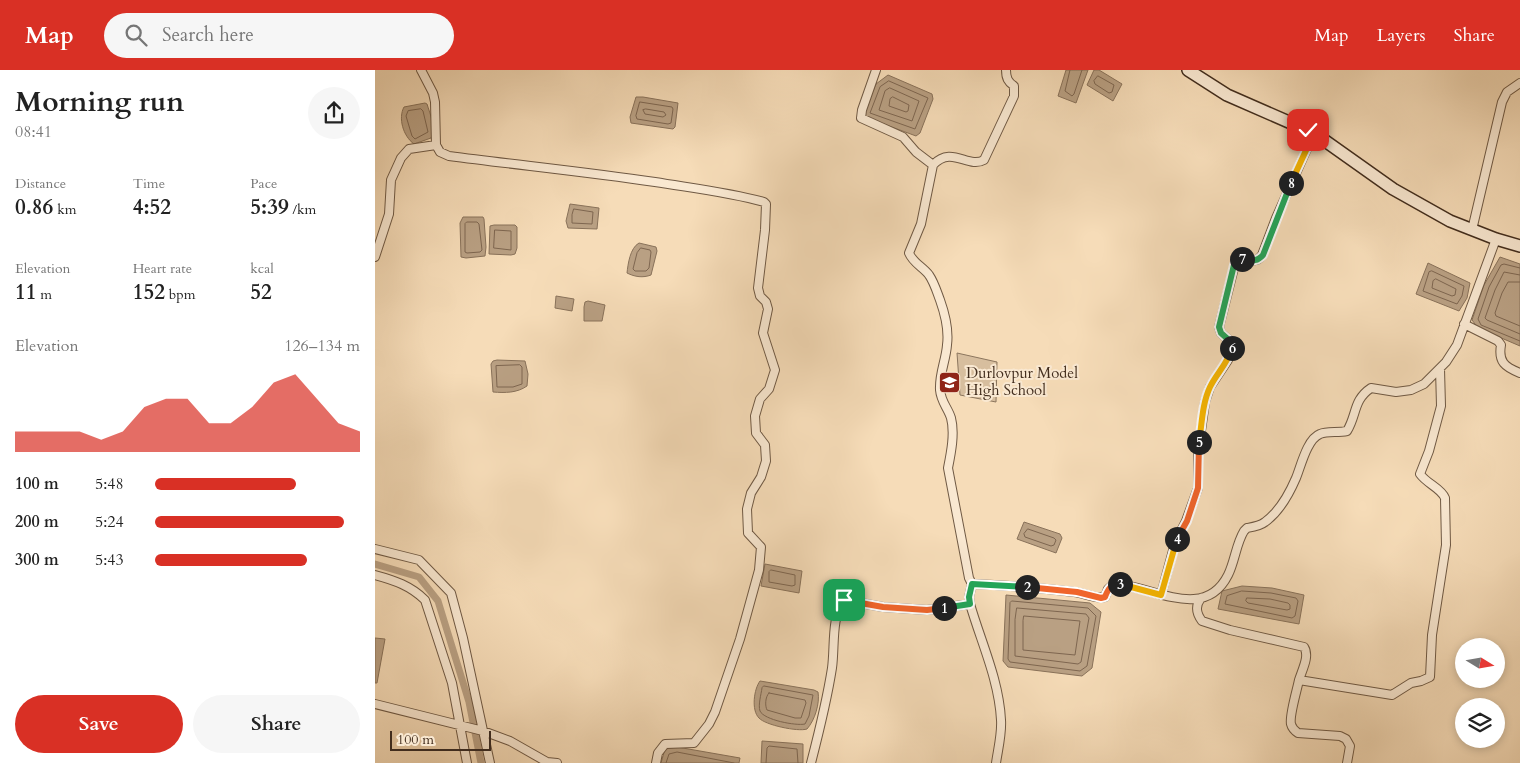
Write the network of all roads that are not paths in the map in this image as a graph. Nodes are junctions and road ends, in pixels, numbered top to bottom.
1 (421, 70) edge
2 (876, 70) edge
3 (1006, 70) edge
4 (1188, 70) edge
5 (1520, 83) edge
6 (1314, 133) junction
7 (436, 145) junction
8 (933, 165) junction
9 (1472, 230) junction
10 (1496, 239) junction
11 (1520, 246) edge
12 (375, 257) edge
13 (1463, 324) junction
14 (1440, 369) junction
15 (1520, 373) edge
16 (375, 549) edge
17 (375, 575) edge
18 (972, 584) junction
19 (1161, 595) junction
20 (1201, 598) junction
21 (970, 604) junction
22 (1299, 680) junction
23 (375, 704) edge
24 (459, 725) junction
25 (483, 731) junction
26 (467, 763) edge
27 (490, 763) edge
28 (557, 763) edge
29 (656, 763) edge
30 (811, 763) edge
31 (996, 763) edge
32 (1347, 763) edge

1 - 7 street
2 - 8 street
3 - 8 street
4 - 6 street
5 - 9 street
6 - 9 street
6 - 19 street
7 - 12 street
7 - 29 street
8 - 18 street
9 - 10 street
10 - 11 street
10 - 13 street
13 - 14 street
13 - 15 street
14 - 20 street
14 - 22 street
16 - 25 street
17 - 24 street
18 - 19 street
18 - 21 street
19 - 20 street
20 - 22 street
21 - 30 street
21 - 31 street
22 - 32 street
23 - 24 street
24 - 25 street
24 - 26 street
25 - 27 street
25 - 28 street

